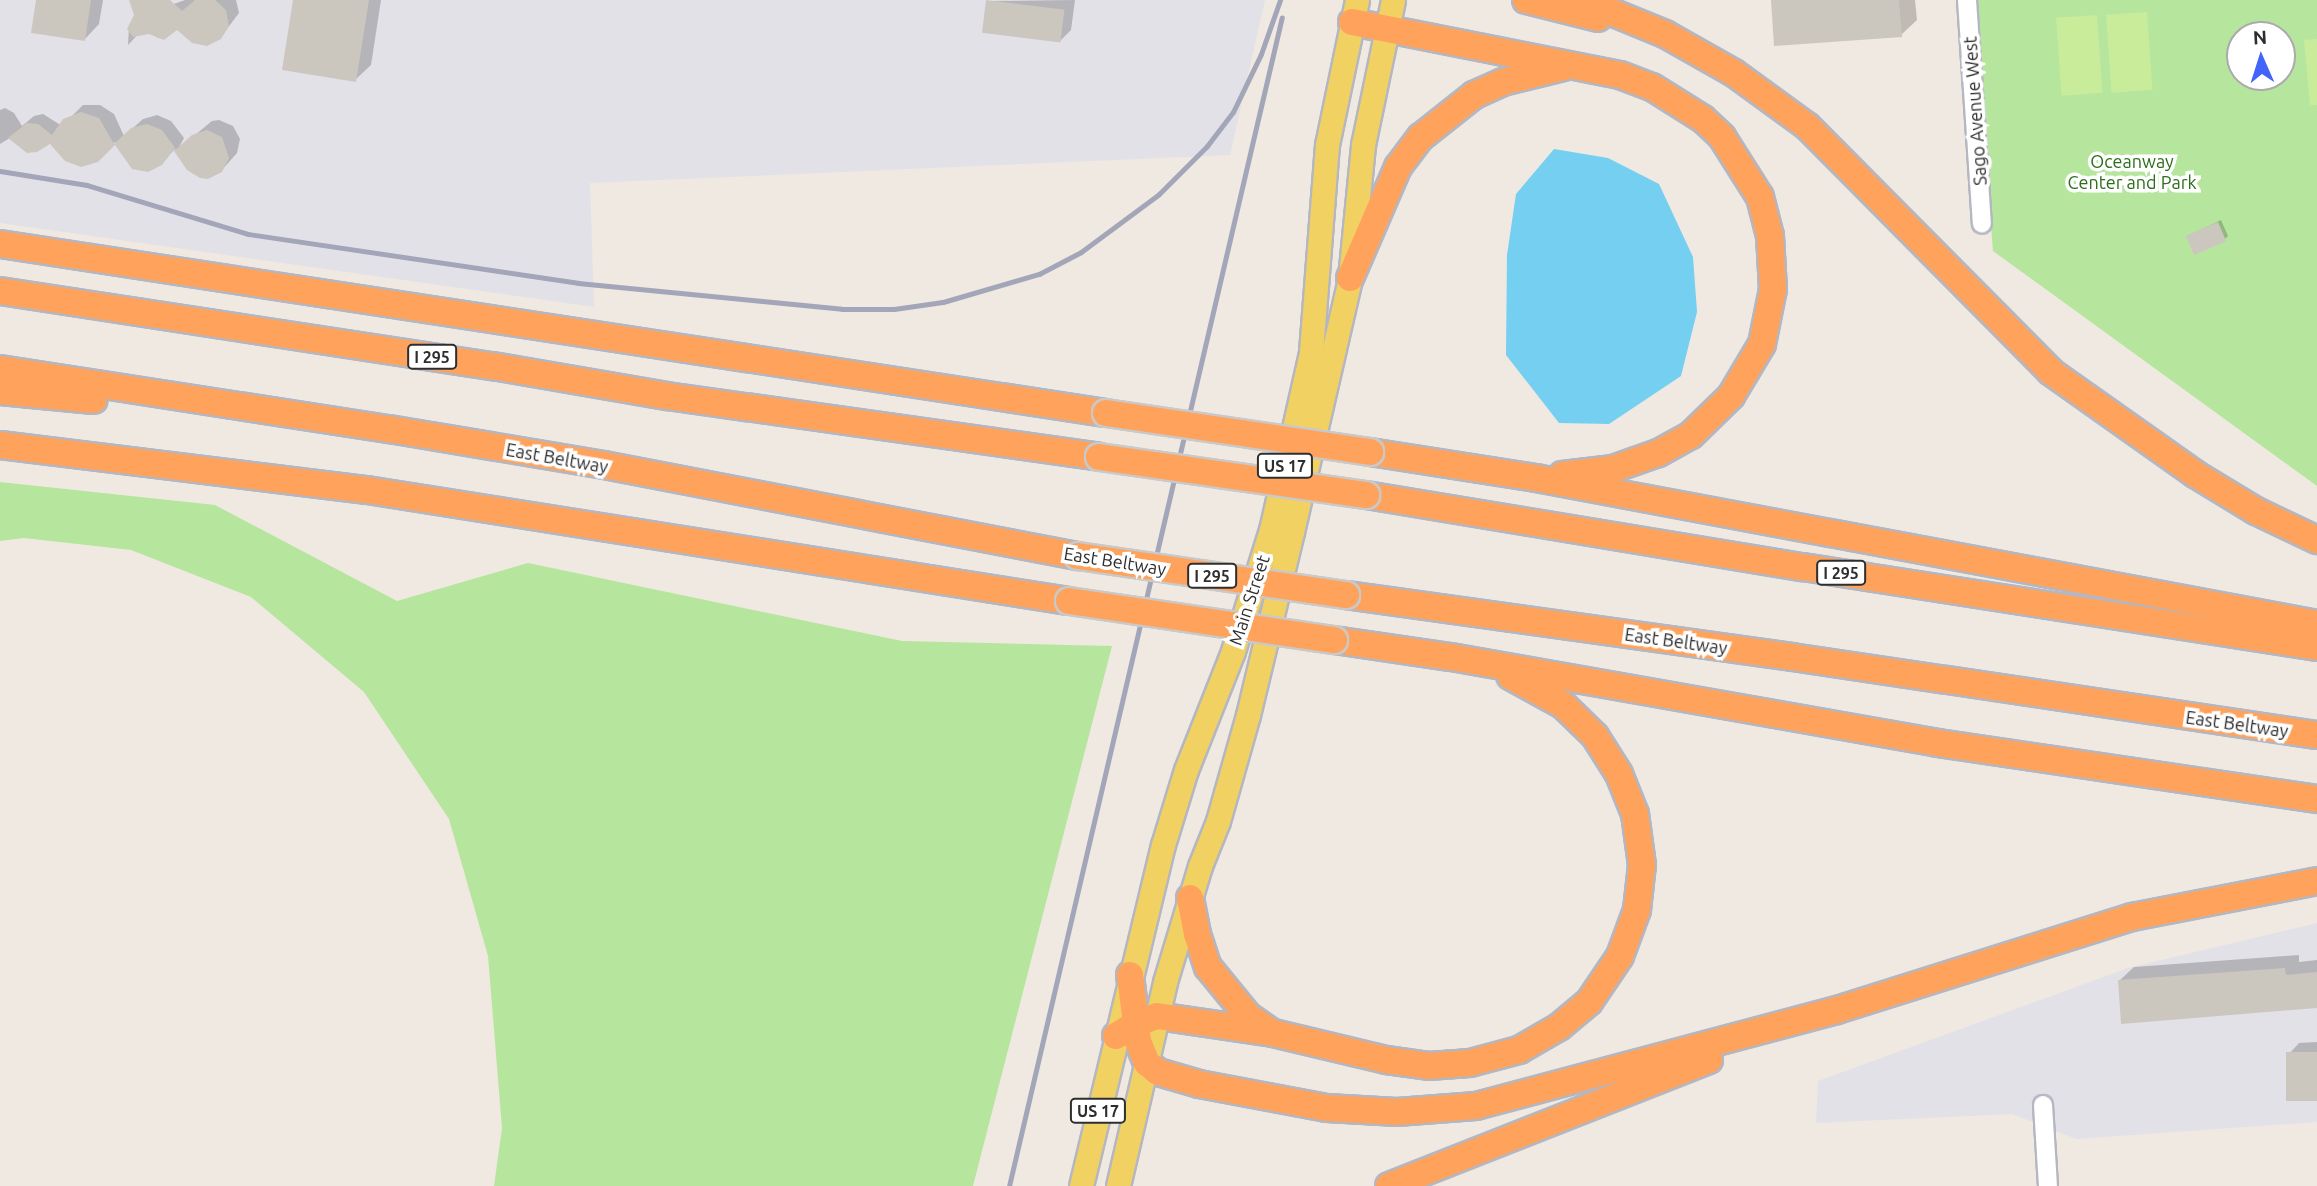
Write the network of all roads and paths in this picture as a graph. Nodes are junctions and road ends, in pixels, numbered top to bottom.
1 (1393, 0) edge
2 (1526, 0) edge
3 (1582, 0) edge
4 (1967, 0) edge
5 (1355, 11) edge
6 (1387, 28) junction
7 (1665, 34) junction
8 (1572, 66) junction
9 (1982, 223) dead end
10 (0, 244) edge
11 (1350, 278) junction
12 (0, 291) edge
13 (0, 369) edge
14 (0, 391) edge
15 (389, 429) junction
16 (0, 445) edge
17 (1536, 478) junction
18 (2317, 540) edge
19 (2317, 624) edge
20 (2317, 646) edge
21 (1479, 662) junction
22 (2317, 735) edge
23 (2317, 799) edge
24 (2317, 881) edge
25 (1190, 898) junction
26 (1130, 975) joint
27 (1837, 1010) junction
28 (1136, 1026) junction
29 (1273, 1033) junction
30 (1147, 1063) junction
31 (2043, 1105) dead end
32 (1081, 1186) edge
33 (1118, 1186) edge
34 (1389, 1186) edge
35 (2048, 1186) edge

1 - 6 main road, Main Street / US 17
2 - 7 highway
3 - 7 highway
4 - 9 street, Sago Avenue West
5 - 6 highway
5 - 26 main road, Main Street / US 17
6 - 8 highway
6 - 11 main road, Main Street / US 17
7 - 18 highway
8 - 11 highway
8 - 17 highway
10 - 17 highway, bridge
11 - 25 main road, Main Street / US 17
12 - 20 highway, I 295, bridge
13 - 15 highway, East Beltway / I 295
14 - 15 highway
15 - 22 highway, East Beltway / I 295, bridge
16 - 21 highway, bridge
17 - 19 highway
21 - 23 highway
21 - 29 highway
24 - 27 highway
25 - 28 main road, Main Street / US 17
25 - 29 highway
26 - 28 highway
27 - 30 highway
27 - 34 highway
28 - 29 highway
28 - 30 highway
28 - 32 main road, Main Street / US 17
30 - 33 main road, US 17
31 - 35 street

